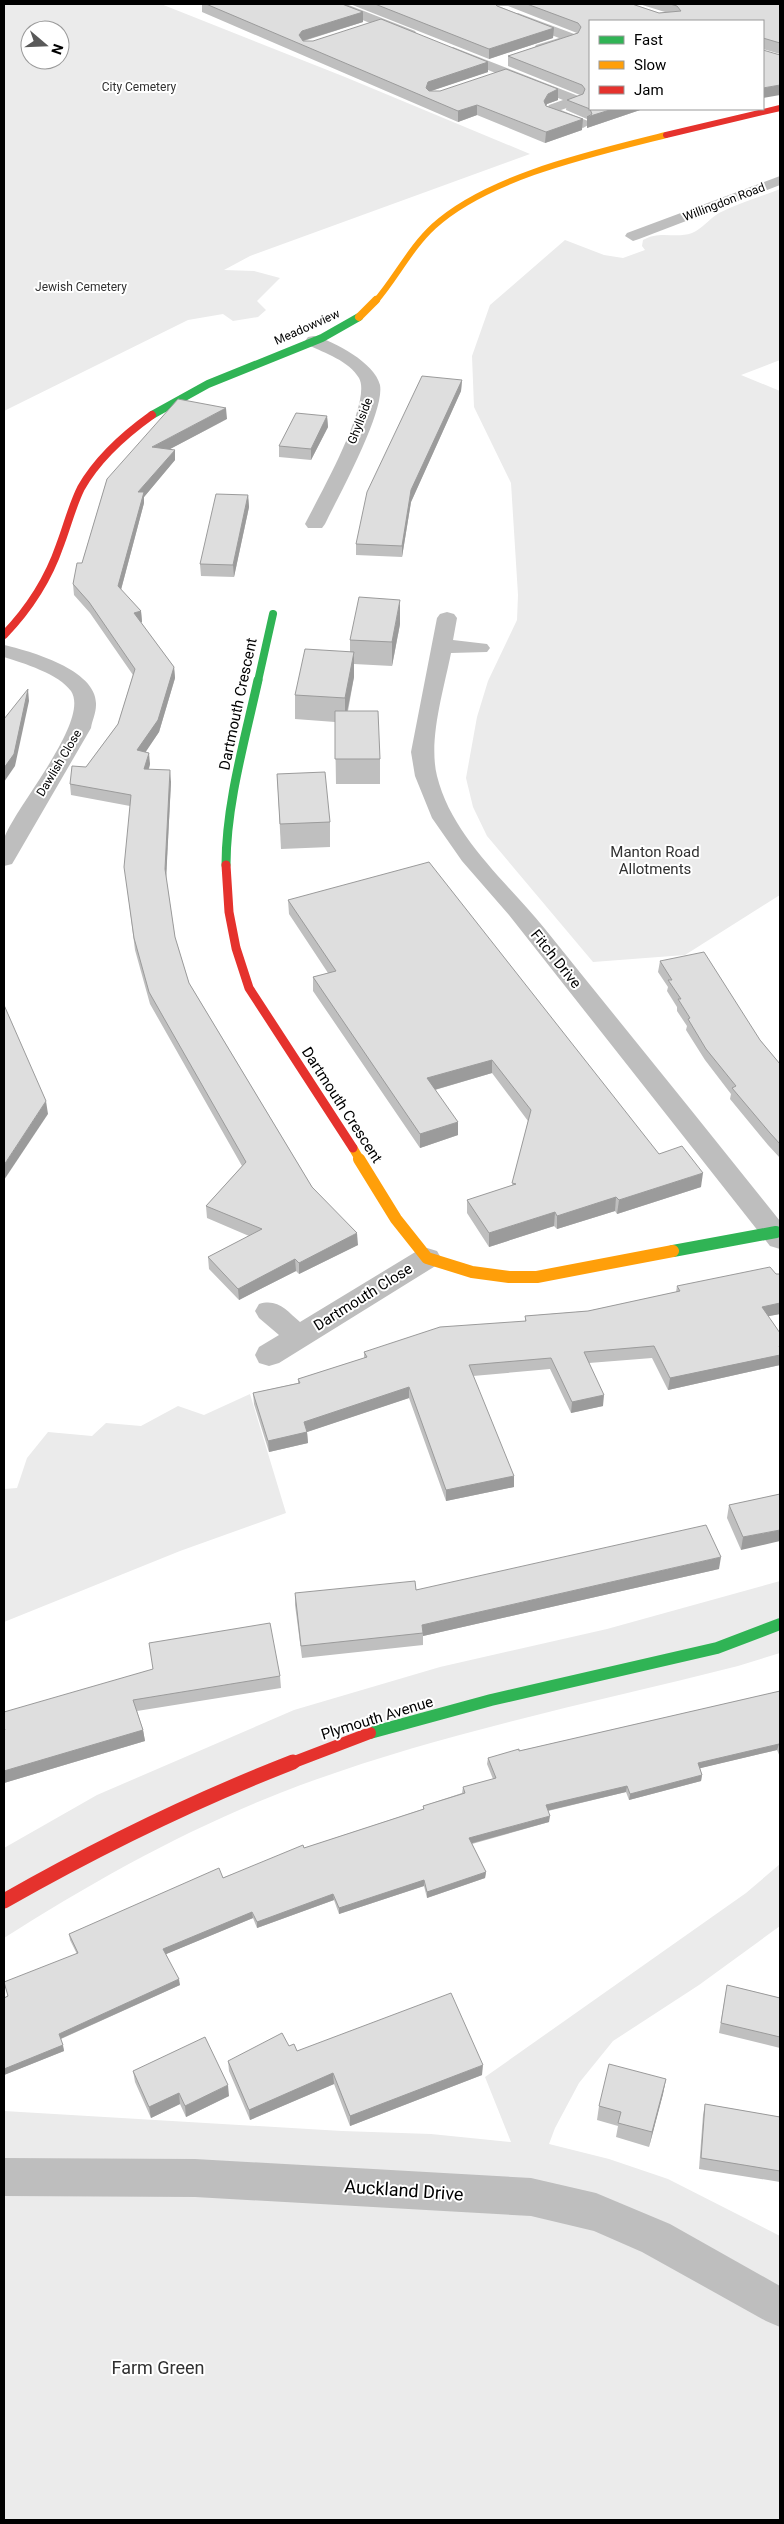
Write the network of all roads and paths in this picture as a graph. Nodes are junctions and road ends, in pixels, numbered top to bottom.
1 (340, 4) edge
2 (502, 11) edge
3 (381, 23) junction
4 (362, 29) edge
5 (572, 38) junction
6 (589, 44) edge
7 (526, 53) edge
8 (780, 108) edge
9 (583, 124) edge
10 (780, 180) edge
11 (667, 223) junction
12 (686, 231) dead end
13 (633, 236) dead end
14 (314, 341) junction
15 (315, 524) dead end
16 (273, 614) dead end
17 (447, 618) dead end
18 (4, 635) edge
19 (441, 646) junction
20 (480, 648) dead end
21 (4, 651) edge
22 (4, 858) edge
23 (778, 1235) edge
24 (427, 1258) junction
25 (269, 1311) dead end
26 (299, 1336) junction
27 (269, 1355) dead end
28 (780, 1624) edge
29 (4, 1901) edge
30 (4, 2177) edge
31 (780, 2307) edge

1 - 3 street
2 - 5 street
3 - 4 street
3 - 9 street
5 - 6 street
5 - 7 street
8 - 14 street, Meadowview
10 - 11 street, Willingdon Road
11 - 12 street, Willingdon Road
11 - 13 street, Willingdon Road
14 - 15 street, Ghyllside
14 - 18 street, Meadowview
16 - 24 street, Dartmouth Crescent
17 - 19 street, Fitch Drive
19 - 20 street
19 - 23 street, Fitch Drive
21 - 22 street, Dawlish Close
23 - 24 street
24 - 26 street, Dartmouth Close
25 - 26 street, Dartmouth Close
26 - 27 street, Dartmouth Close
28 - 29 street, Plymouth Avenue
30 - 31 street, Auckland Drive

